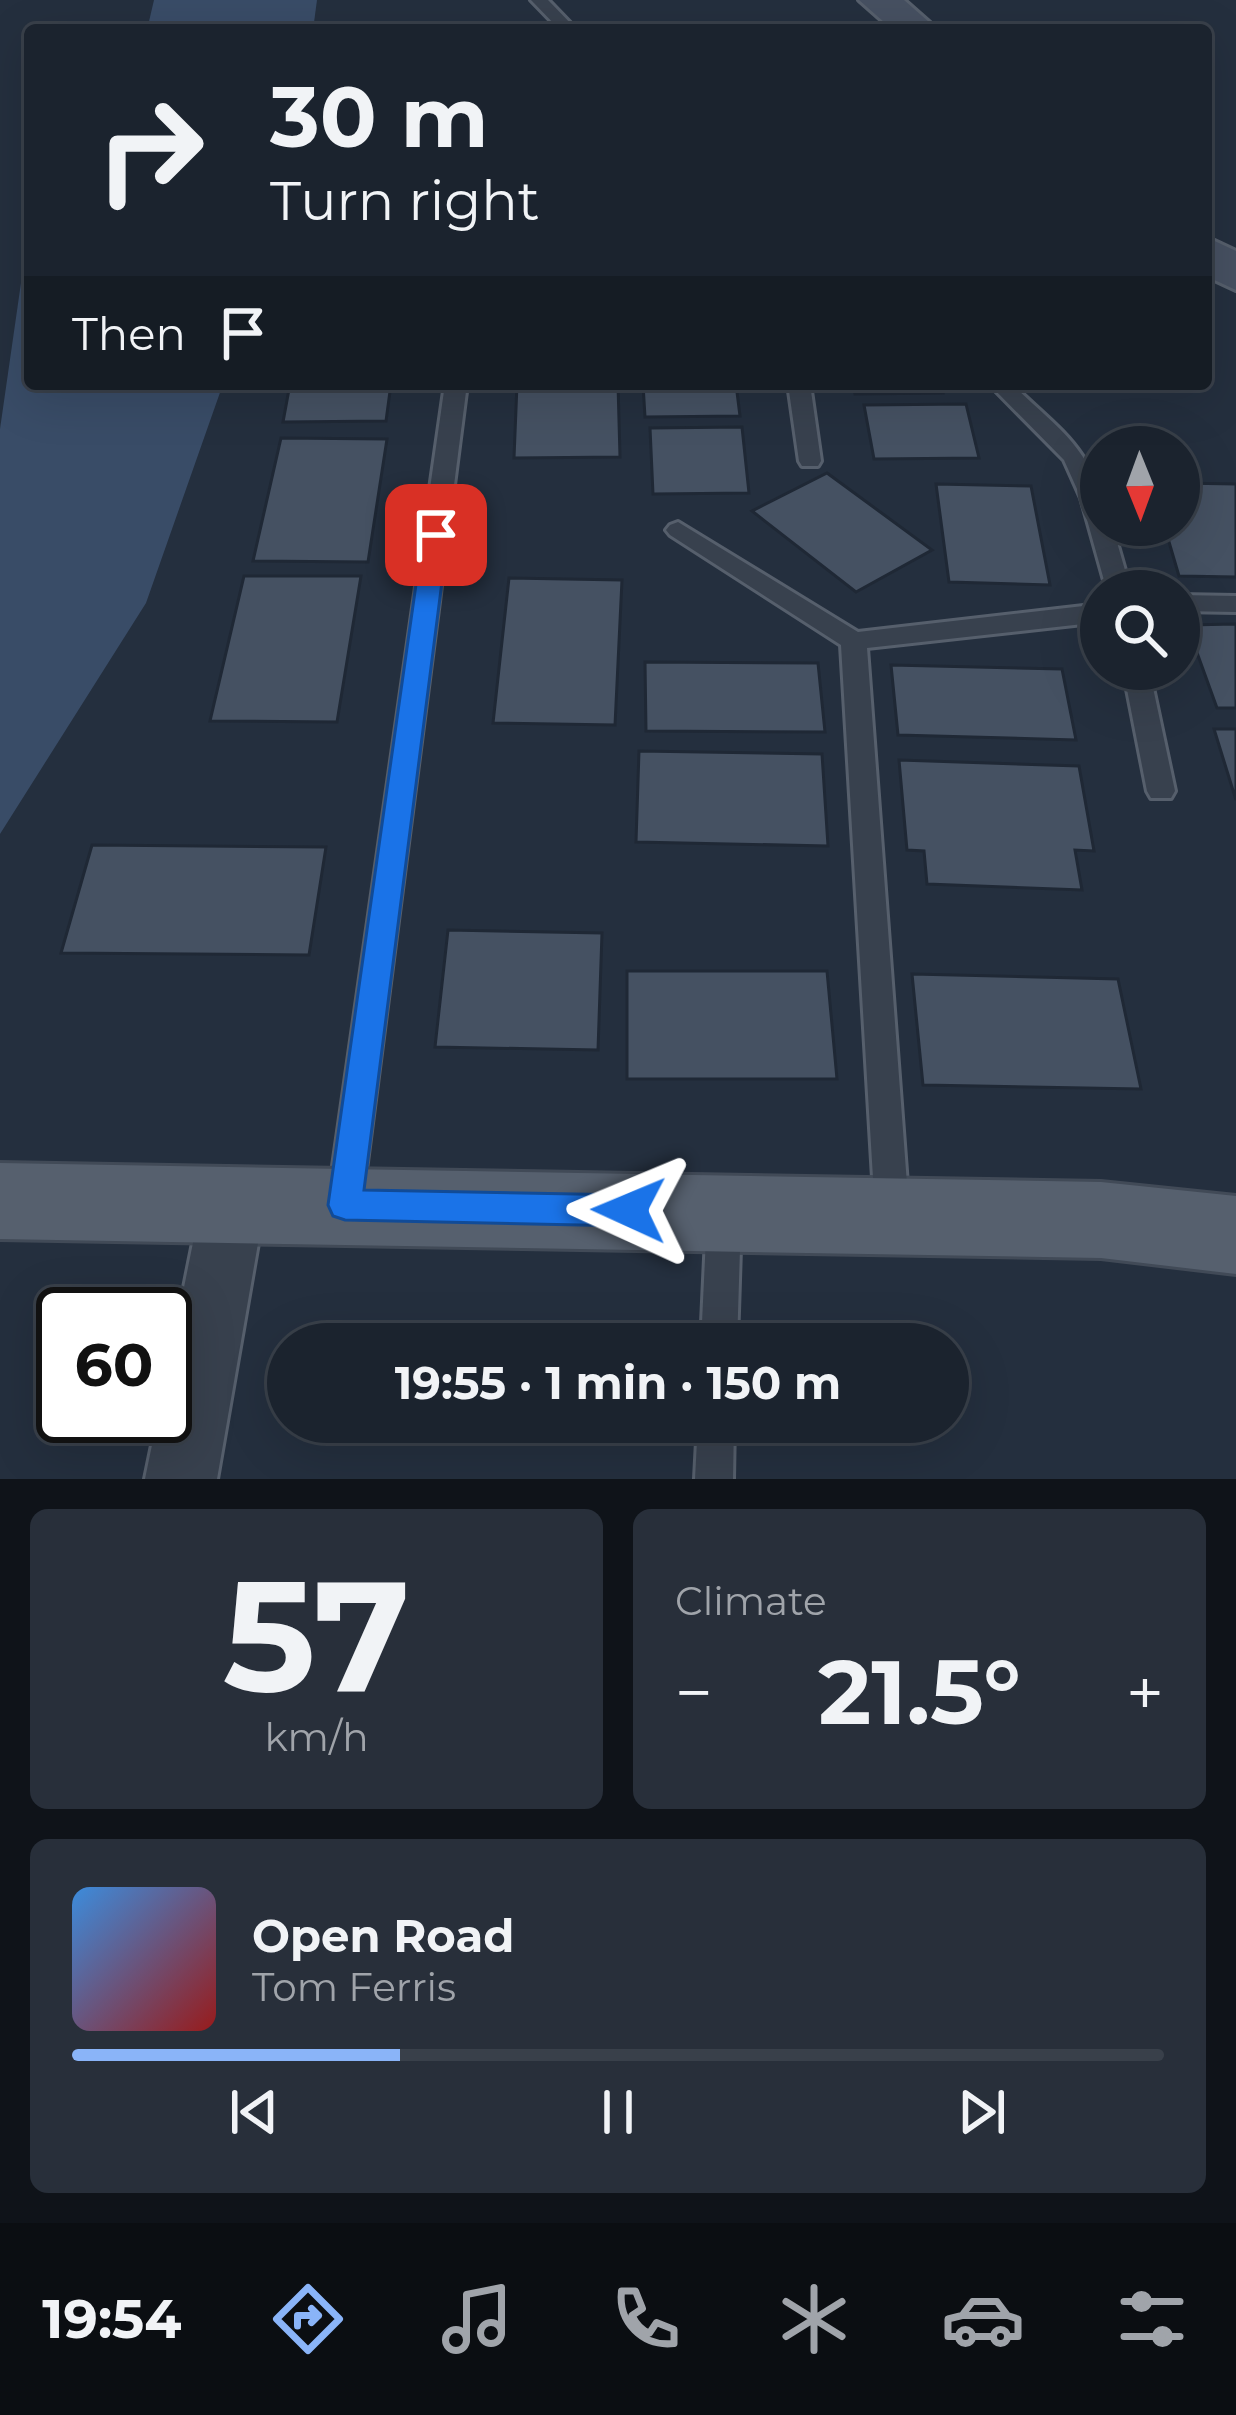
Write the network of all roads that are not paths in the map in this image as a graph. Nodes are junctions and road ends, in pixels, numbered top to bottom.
1 (538, 0) edge
2 (879, 0) edge
3 (563, 24) edge
4 (910, 24) edge
5 (1212, 257) edge
6 (1236, 275) edge
7 (455, 390) edge
8 (800, 390) edge
9 (1006, 390) edge
10 (810, 461) dead end
11 (678, 530) dead end
12 (1112, 570) edge
13 (1200, 603) edge
14 (1236, 604) edge
15 (1080, 615) edge
16 (854, 641) junction
17 (1140, 690) edge
18 (1161, 791) dead end
19 (0, 1202) edge
20 (233, 1203) junction
21 (345, 1205) junction
22 (724, 1212) junction
23 (893, 1215) junction
24 (1236, 1235) edge
25 (720, 1323) edge
26 (715, 1443) edge
27 (182, 1479) edge
28 (714, 1479) edge

1 - 3 lane
2 - 4 main road
5 - 6 main road
7 - 21 lane
8 - 10 lane
9 - 12 lane
11 - 16 lane
13 - 14 lane
15 - 16 lane
16 - 23 lane
17 - 18 lane
19 - 20 main road
20 - 21 main road
20 - 27 street
21 - 22 main road
22 - 23 main road
22 - 25 lane
23 - 24 main road
26 - 28 lane

